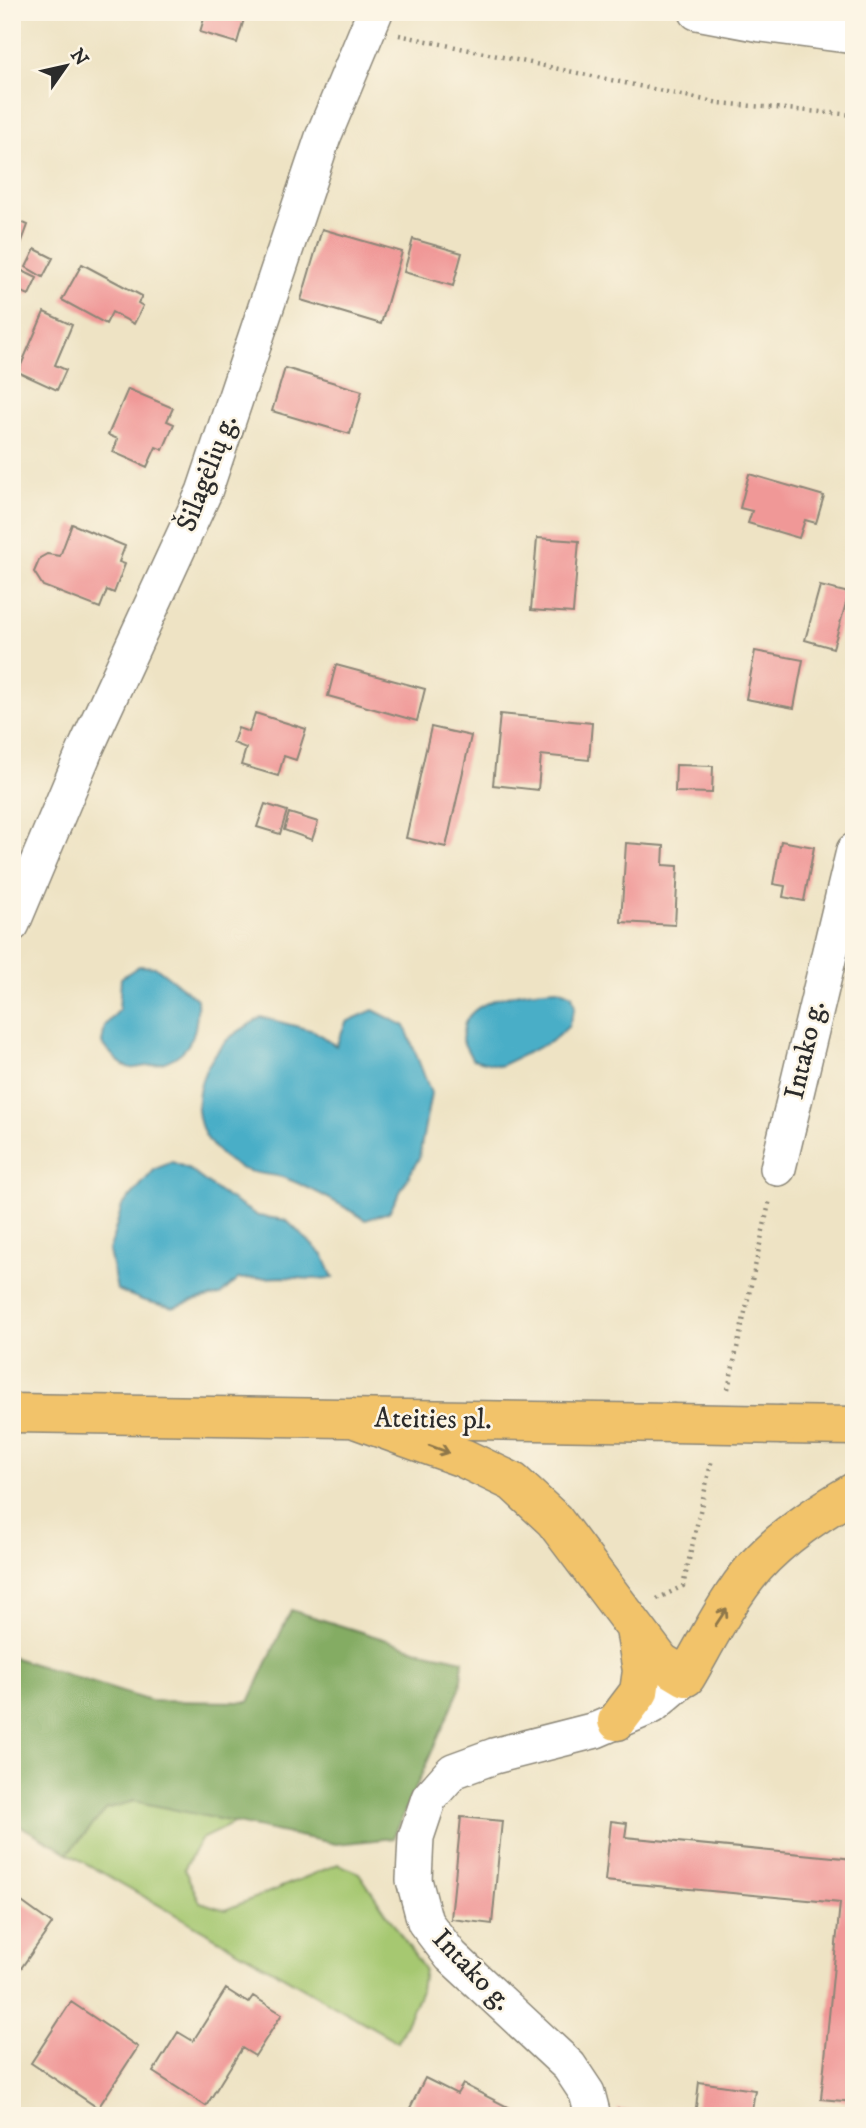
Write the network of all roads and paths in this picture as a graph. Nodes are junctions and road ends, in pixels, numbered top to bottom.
1 (697, 12) edge
2 (371, 21) edge
3 (854, 36) edge
4 (854, 115) edge
5 (854, 852) edge
6 (12, 924) edge
7 (778, 1168) dead end
8 (12, 1413) edge
9 (352, 1418) junction
10 (854, 1426) edge
11 (854, 1492) edge
12 (635, 1629) junction
13 (687, 1676) junction
14 (617, 1721) junction
15 (593, 2116) edge

1 - 3 street
2 - 4 path
2 - 6 street, Šilagėlių g.
5 - 7 street, Intako g.
8 - 9 highway, Ateities pl.
9 - 10 highway, Ateities pl., bridge
9 -> 12 highway
13 -> 11 highway
12 - 13 highway
12 - 14 highway
13 - 14 street, Intako g.
14 - 15 street, Intako g.

